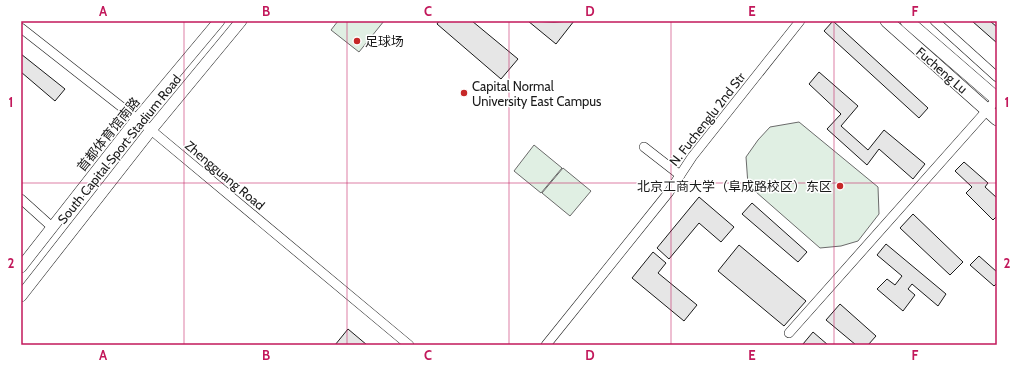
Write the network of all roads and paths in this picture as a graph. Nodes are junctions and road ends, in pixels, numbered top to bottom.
1 (219, 21) edge
2 (241, 21) edge
3 (800, 21) edge
4 (887, 21) edge
5 (907, 21) edge
6 (935, 21) edge
7 (21, 28) edge
8 (997, 77) edge
9 (997, 99) edge
10 (987, 110) junction
11 (138, 119) junction
12 (997, 120) edge
13 (151, 130) junction
14 (644, 147) dead end
15 (680, 175) junction
16 (21, 199) edge
17 (52, 227) junction
18 (21, 267) edge
19 (21, 296) edge
20 (789, 333) dead end
21 (409, 345) edge
22 (546, 345) edge

1 - 11 main road, 首都体育馆南路
2 - 13 main road, South Capital Sport Stadium Road
3 - 15 street, N. Fuchenglu 2nd Str
4 - 10 highway, Fucheng Lu
5 - 9 highway, Fucheng Lu
6 - 8 street
7 - 11 street, Zhengguang Road
9 - 10 street
10 - 12 highway, Fucheng Lu
10 - 20 street
11 - 13 street, Zhengguang Road
11 - 17 main road, 首都体育馆南路
13 - 19 main road, South Capital Sport Stadium Road
13 - 21 street, Zhengguang Road
14 - 15 street
15 - 22 street, N. Fuchenglu 2nd Str
16 - 17 street
17 - 18 main road, 首都体育馆南路

